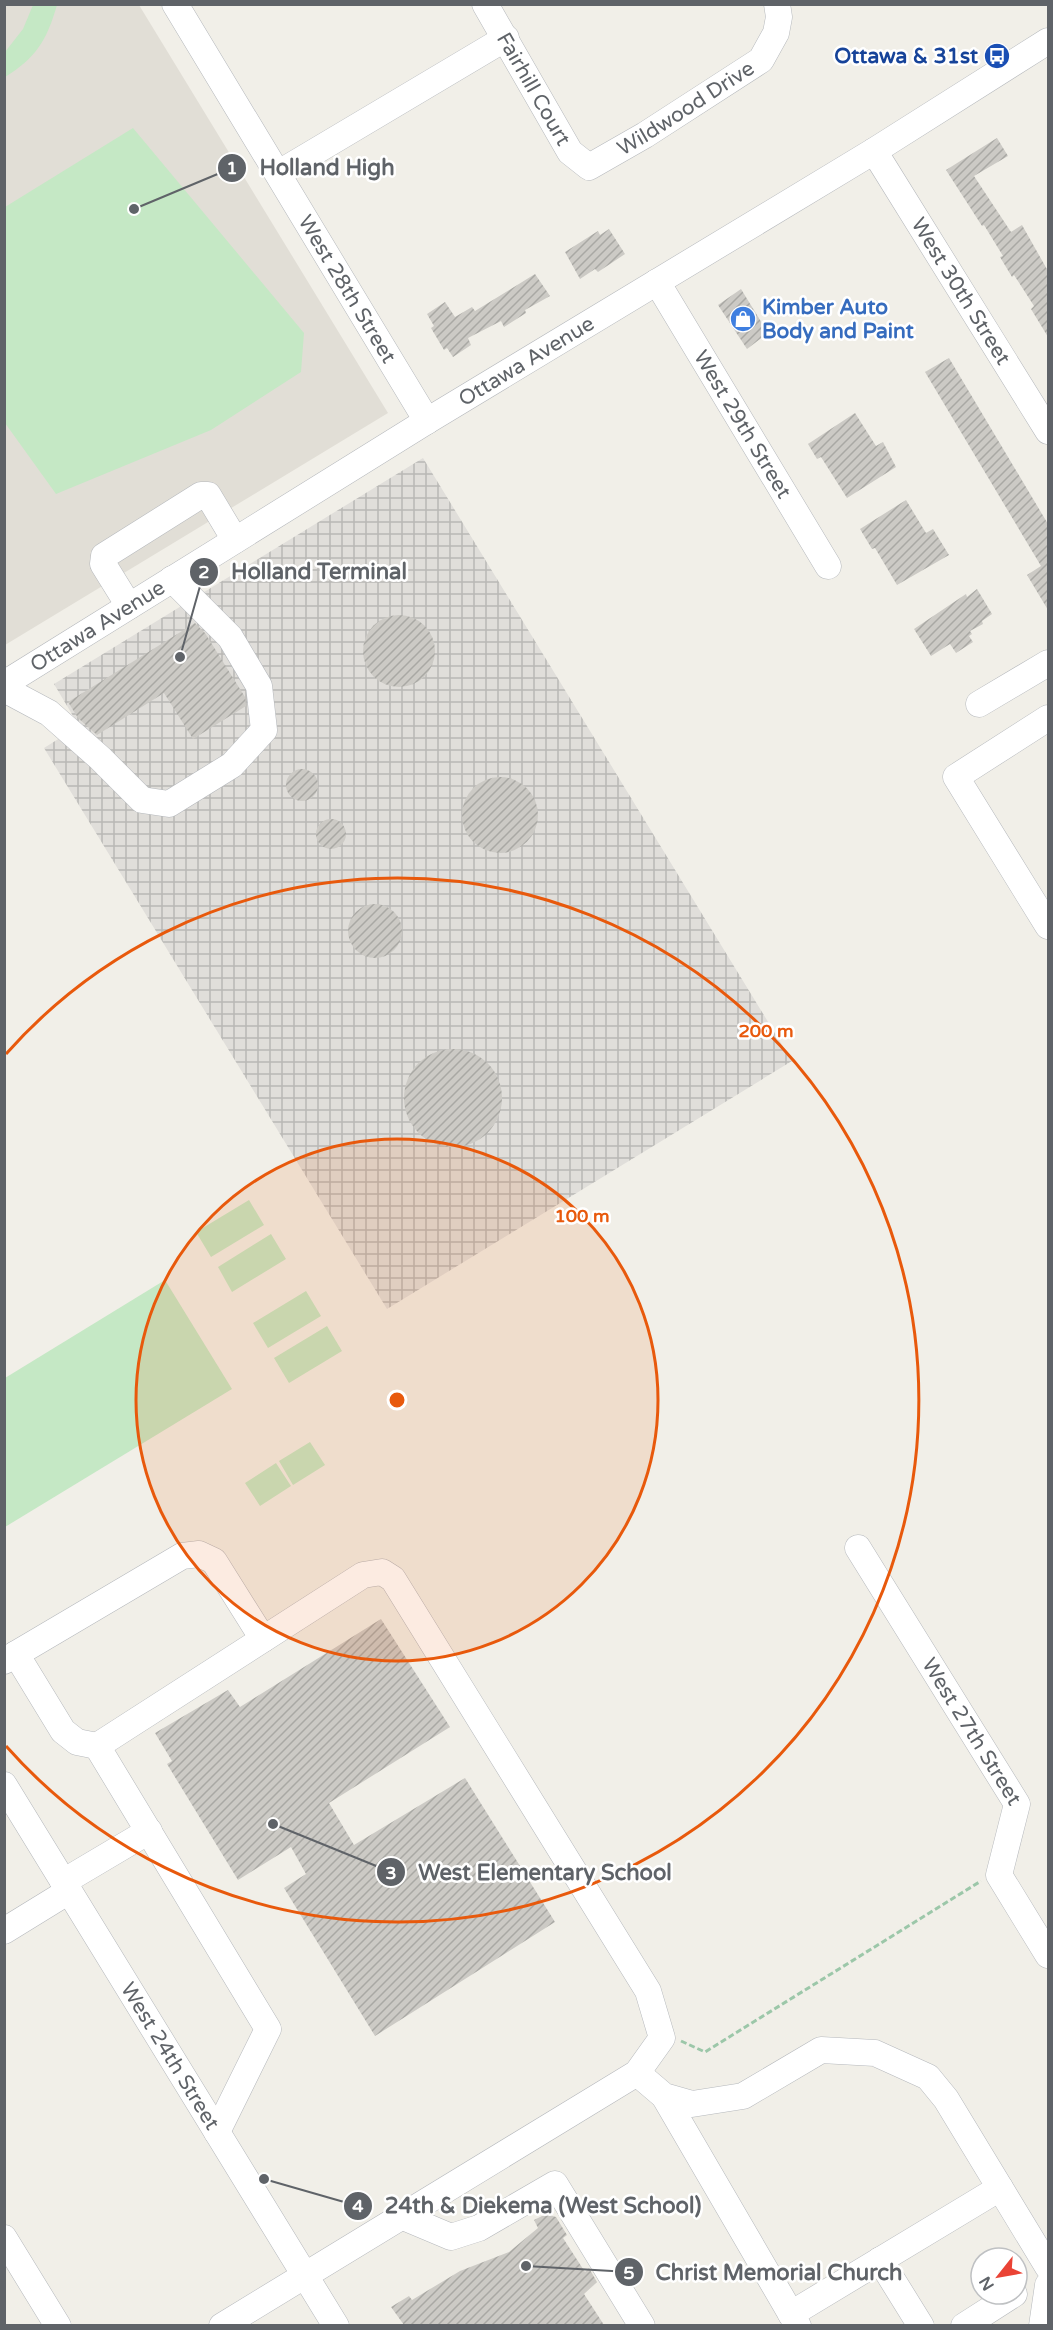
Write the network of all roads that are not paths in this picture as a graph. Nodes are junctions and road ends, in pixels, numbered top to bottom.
1 (175, 4) edge
2 (485, 4) edge
3 (777, 4) edge
4 (506, 38) junction
5 (1048, 41) edge
6 (874, 151) junction
7 (589, 167) joint
8 (279, 173) junction
9 (657, 282) junction
10 (427, 421) junction
11 (1048, 431) edge
12 (235, 540) junction
13 (828, 566) dead end
14 (172, 579) junction
15 (129, 606) junction
16 (1048, 663) edge
17 (4, 684) edge
18 (4, 689) edge
19 (979, 704) dead end
20 (1048, 718) edge
21 (1048, 926) edge
22 (858, 1548) dead end
23 (263, 1639) junction
24 (10, 1657) edge
25 (97, 1746) junction
26 (4, 1785) edge
27 (149, 1831) junction
28 (66, 1886) junction
29 (4, 1931) edge
30 (1048, 1955) edge
31 (637, 2073) junction
32 (664, 2097) junction
33 (217, 2132) junction
34 (1000, 2188) junction
35 (401, 2216) junction
36 (4, 2238) edge
37 (880, 2260) junction
38 (1048, 2267) edge
39 (1048, 2272) edge
40 (305, 2275) junction
41 (1029, 2284) edge
42 (1048, 2285) edge
43 (995, 2306) edge
44 (794, 2320) edge
45 (58, 2325) edge
46 (222, 2325) edge
47 (336, 2325) edge
48 (642, 2325) edge
49 (921, 2325) edge
50 (964, 2325) edge
51 (1042, 2325) edge

1 - 8 street, West 28th Street
2 - 4 street, Fairhill Court
3 - 7 street, Wildwood Drive
4 - 7 street, Fairhill Court
4 - 8 street
5 - 6 street, Ottawa Avenue
6 - 9 street, Ottawa Avenue
6 - 11 street, West 30th Street
8 - 10 street, West 28th Street
9 - 10 street, Ottawa Avenue
9 - 13 street, West 29th Street
10 - 12 street, Ottawa Avenue
12 - 14 street, Ottawa Avenue
12 - 15 street
14 - 15 street, Ottawa Avenue
14 - 18 street
15 - 17 street, Ottawa Avenue
16 - 19 street
20 - 21 street
22 - 30 street, West 27th Street
23 - 24 street
23 - 25 street
23 - 31 street
24 - 25 street
25 - 27 street
26 - 28 street, West 24th Street
27 - 28 street
27 - 33 street
28 - 29 street
28 - 33 street, West 24th Street
31 - 32 street
31 - 35 street
32 - 34 street
32 - 44 street
33 - 40 street, West 24th Street
34 - 37 street
34 - 38 street
35 - 40 street
35 - 48 street
36 - 45 street
37 - 44 street
37 - 49 street
39 - 41 street
40 - 46 street
40 - 47 street, West 24th Street
42 - 51 street
43 - 50 street

